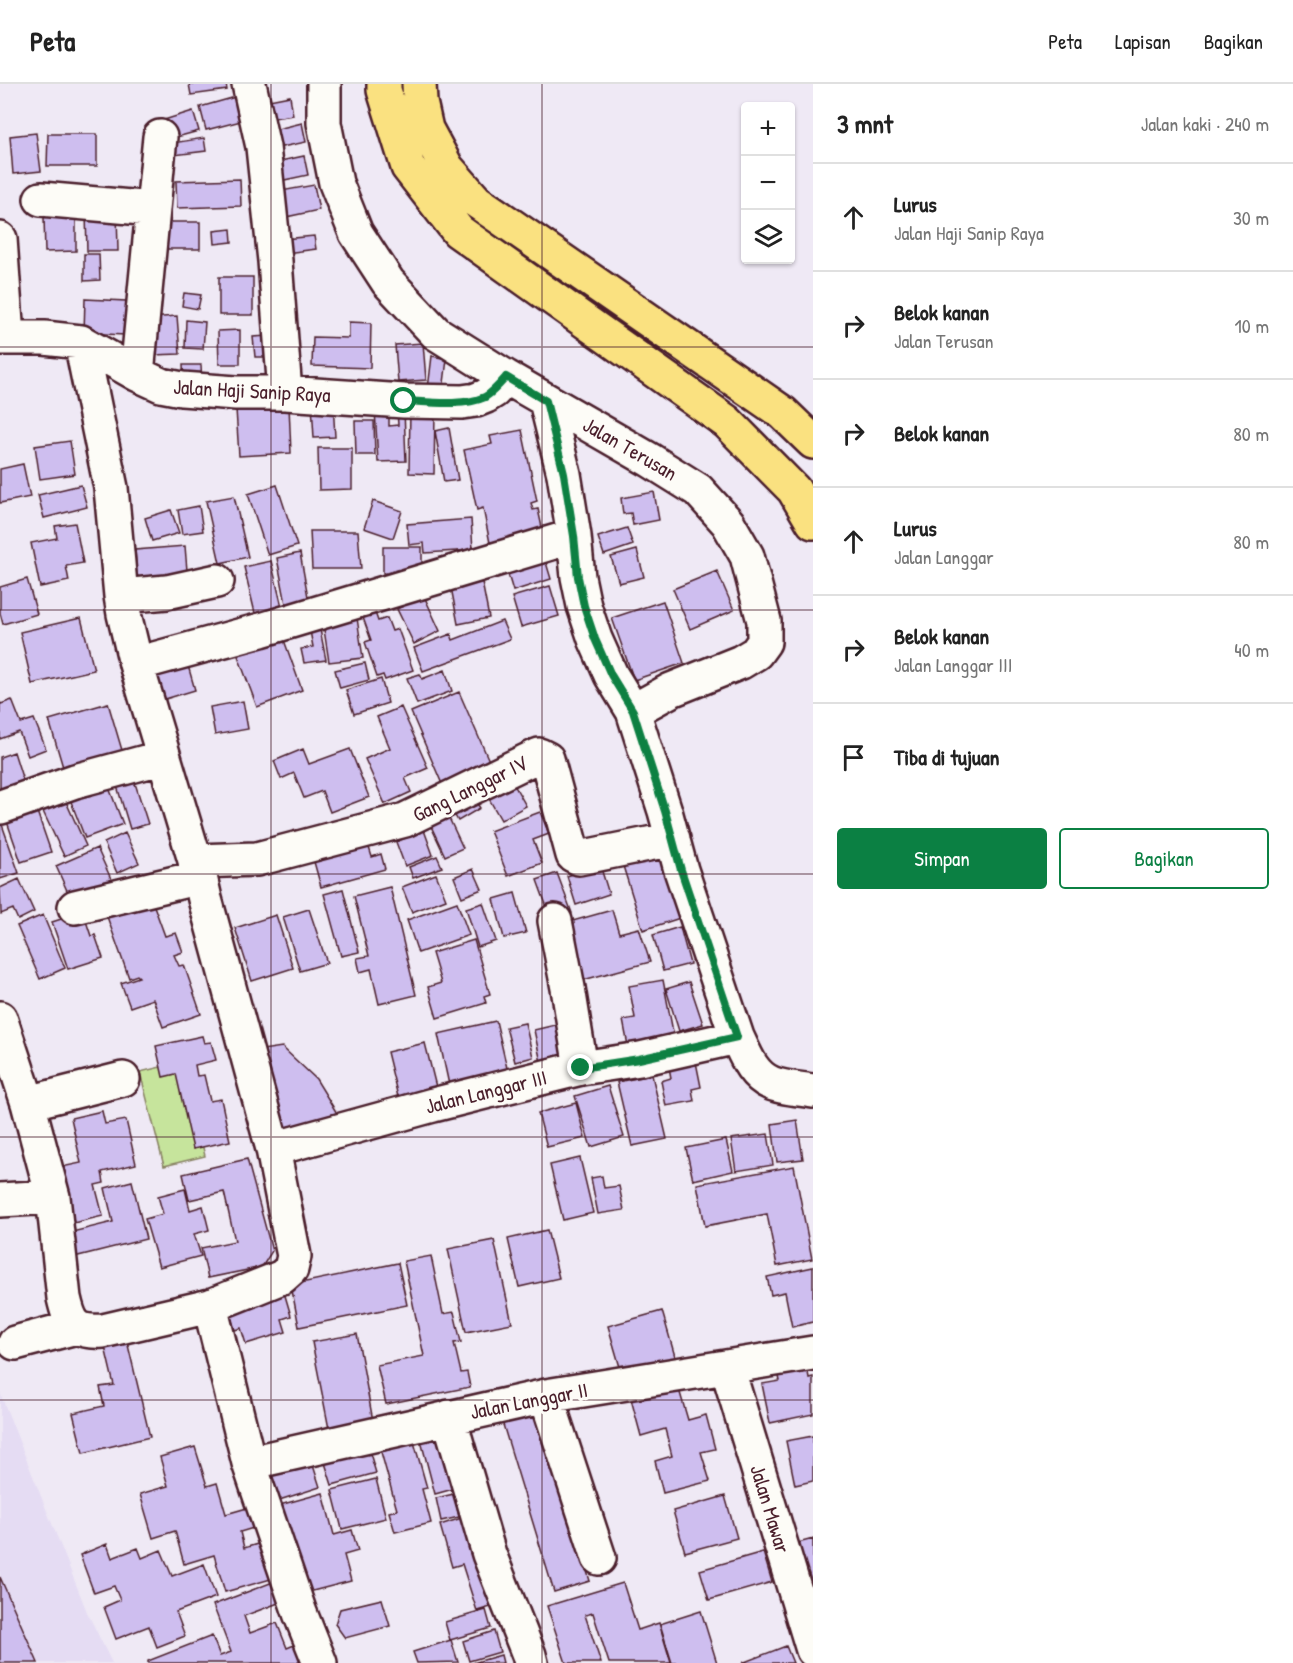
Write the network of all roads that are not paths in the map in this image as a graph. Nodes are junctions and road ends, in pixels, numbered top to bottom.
1 (249, 84) edge
2 (324, 84) edge
3 (384, 84) edge
4 (419, 84) edge
5 (160, 137) dead end
6 (41, 199) dead end
7 (153, 209) junction
8 (0, 239) edge
9 (3, 337) edge
10 (81, 342) junction
11 (137, 374) junction
12 (506, 377) junction
13 (285, 393) junction
14 (546, 401) junction
15 (813, 442) edge
16 (813, 522) edge
17 (574, 536) junction
18 (217, 581) dead end
19 (120, 596) junction
20 (136, 664) junction
21 (633, 711) junction
22 (164, 757) junction
23 (1, 807) edge
24 (673, 839) junction
25 (198, 869) junction
26 (75, 907) dead end
27 (555, 921) dead end
28 (0, 1018) edge
29 (737, 1037) junction
30 (581, 1068) junction
31 (123, 1080) dead end
32 (813, 1091) edge
33 (28, 1103) junction
34 (273, 1149) junction
35 (53, 1197) junction
36 (0, 1200) edge
37 (210, 1306) junction
38 (76, 1327) junction
39 (15, 1344) dead end
40 (813, 1353) edge
41 (727, 1368) junction
42 (546, 1396) junction
43 (449, 1417) junction
44 (249, 1463) junction
45 (598, 1558) dead end
46 (813, 1650) edge
47 (320, 1663) edge
48 (531, 1663) edge

1 - 13 street
2 - 12 street, Jalan Terusan
3 - 16 highway
4 - 15 highway
5 - 7 street
6 - 7 street
7 - 11 street
8 - 9 street
9 - 10 street, Jalan Haji Sanip Raya
10 - 11 street, Jalan Haji Sanip Raya
10 - 19 street
11 - 13 street, Jalan Haji Sanip Raya
12 - 13 street, Jalan Haji Sanip Raya
12 - 14 street, Jalan Terusan
14 - 17 street
14 - 21 street, Jalan Terusan
17 - 20 street
17 - 21 street
18 - 19 street
19 - 20 street
20 - 22 street
21 - 24 street
22 - 23 street
22 - 25 street
24 - 25 street, Gang Langgar IV
24 - 29 street
25 - 26 street
25 - 34 street
27 - 30 street
28 - 33 street
29 - 30 street, Jalan Langgar III
29 - 32 street
30 - 34 street, Jalan Langgar III
31 - 33 street
33 - 35 street
34 - 37 street
35 - 36 street
35 - 38 street
37 - 38 street
37 - 44 street
38 - 39 street
40 - 41 street, Jalan Langgar II
41 - 42 street, Jalan Langgar II
41 - 46 street, Jalan Mawar
42 - 43 street, Jalan Langgar II
42 - 45 street
43 - 44 street, Jalan Langgar II
43 - 48 street
44 - 47 street

